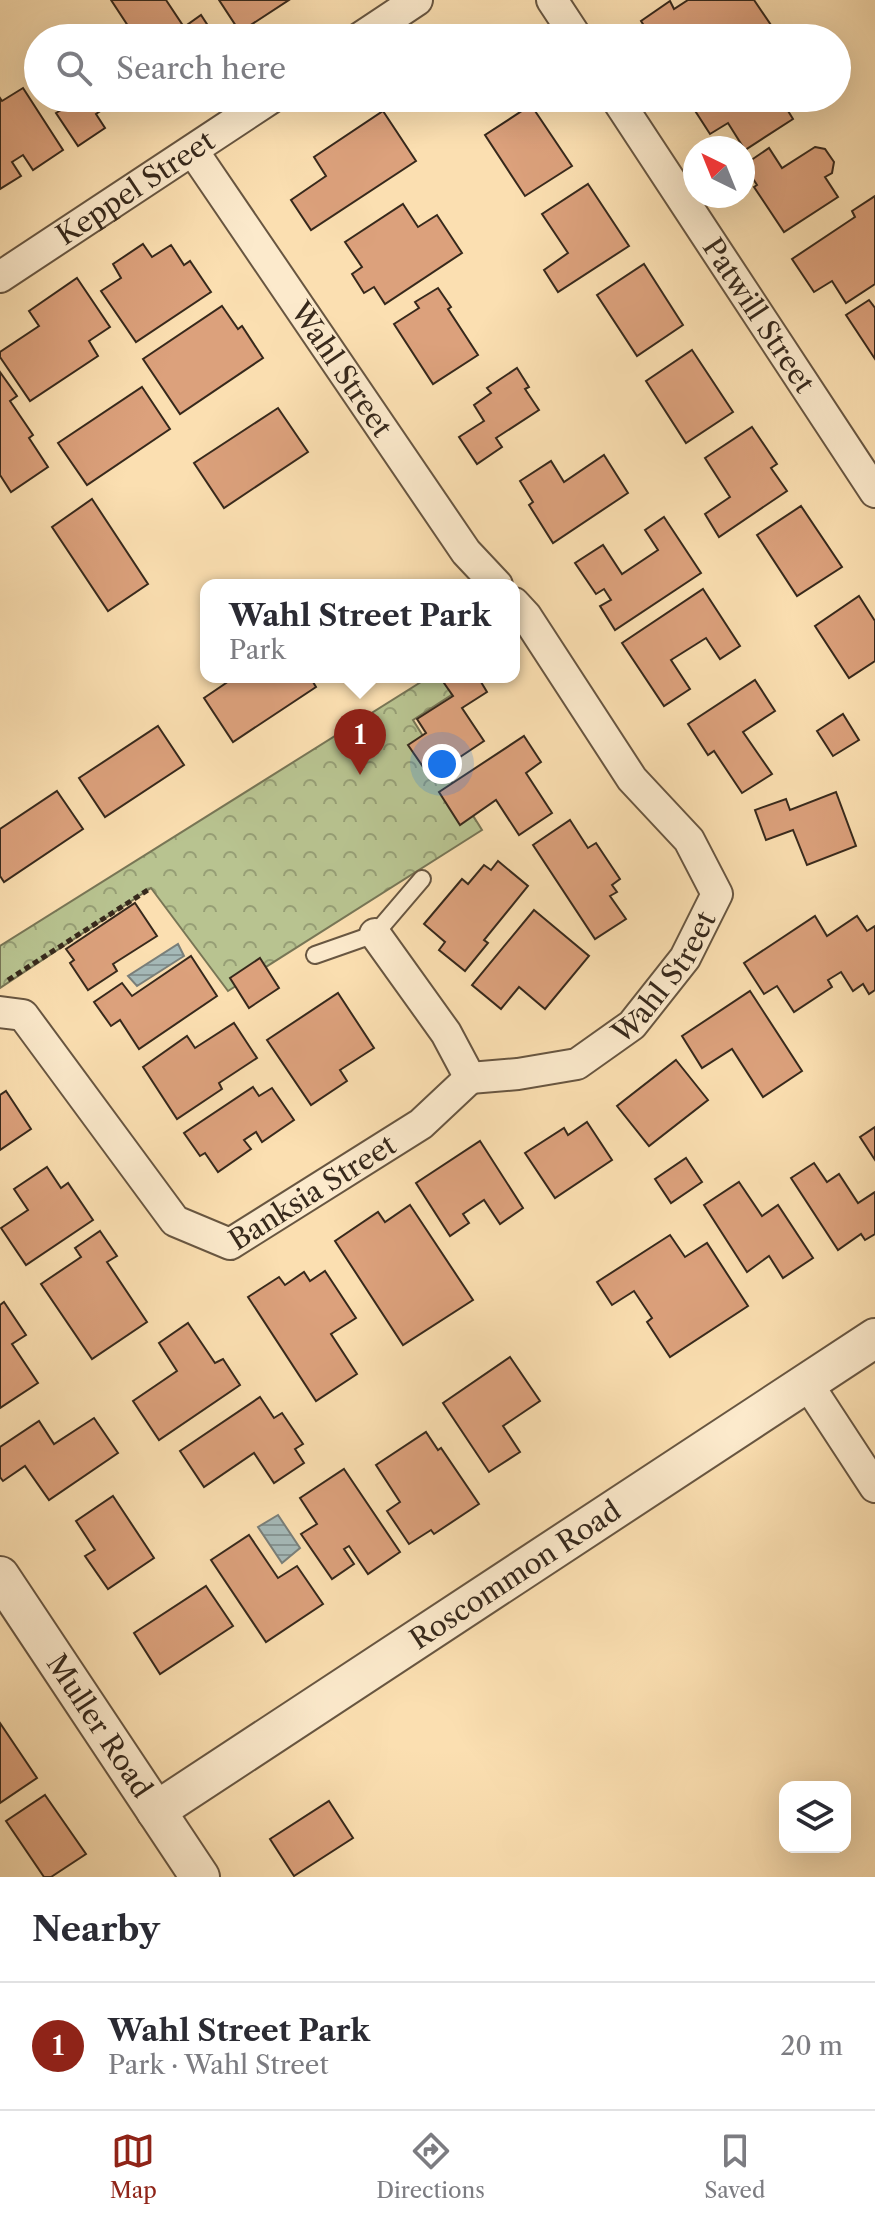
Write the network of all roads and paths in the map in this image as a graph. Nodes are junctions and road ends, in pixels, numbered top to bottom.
1 (417, 0) edge
2 (552, 0) edge
3 (381, 24) edge
4 (568, 24) edge
5 (250, 112) edge
6 (625, 112) edge
7 (193, 151) junction
8 (0, 277) edge
9 (875, 492) edge
10 (491, 579) edge
11 (520, 610) edge
12 (422, 879) dead end
13 (151, 888) dead end
14 (375, 934) junction
15 (315, 955) dead end
16 (2, 1001) edge
17 (470, 1078) junction
18 (875, 1338) edge
19 (807, 1383) junction
20 (875, 1487) edge
21 (0, 1576) edge
22 (156, 1811) junction
23 (200, 1877) edge

1 - 3 street
2 - 4 street
5 - 7 street, Keppel Street
6 - 9 street, Patwill Street
7 - 8 street, Keppel Street
7 - 10 street, Wahl Street
11 - 17 street, Wahl Street
12 - 14 lane
13 - 16 path
14 - 15 lane
14 - 17 street
16 - 17 street, Banksia Street
18 - 19 street, Roscommon Road
19 - 20 street
19 - 22 street, Roscommon Road
21 - 22 street, Muller Road
22 - 23 street, Muller Road

